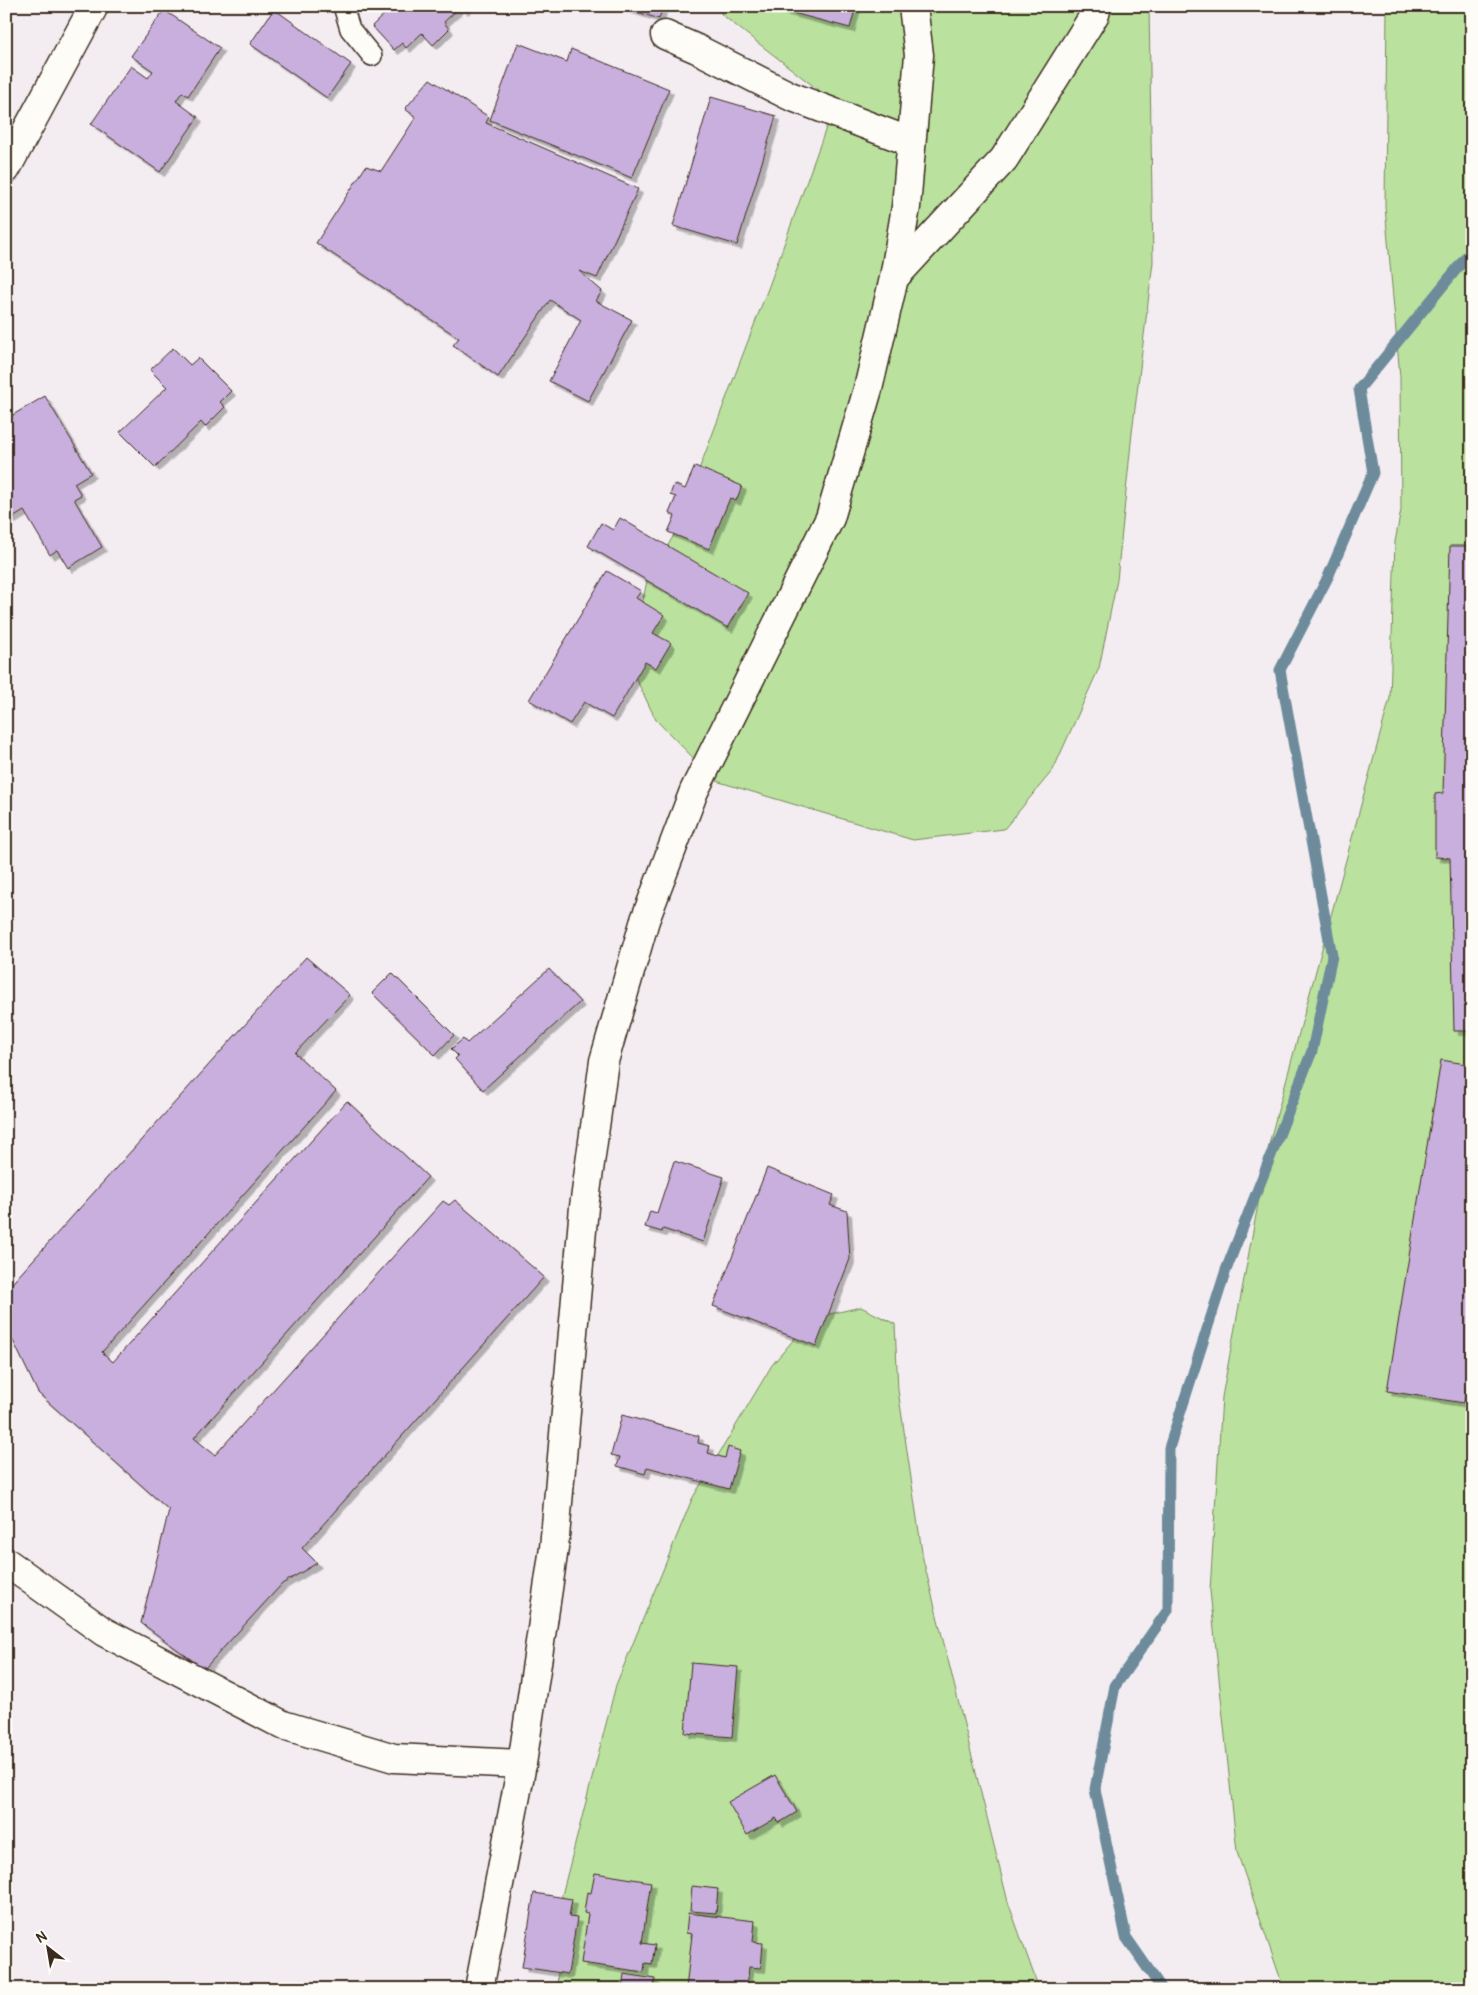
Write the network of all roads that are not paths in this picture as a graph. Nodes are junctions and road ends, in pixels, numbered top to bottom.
1 (94, 6) edge
2 (342, 6) edge
3 (913, 6) edge
4 (1097, 6) edge
5 (665, 35) dead end
6 (372, 56) dead end
7 (912, 142) junction
8 (6, 168) edge
9 (894, 278) junction
10 (6, 1562) edge
11 (522, 1764) junction
12 (479, 1989) edge

1 - 8 street
2 - 6 lane
3 - 7 street
4 - 9 street
5 - 7 street
7 - 9 street
9 - 11 street
10 - 11 street
11 - 12 street

